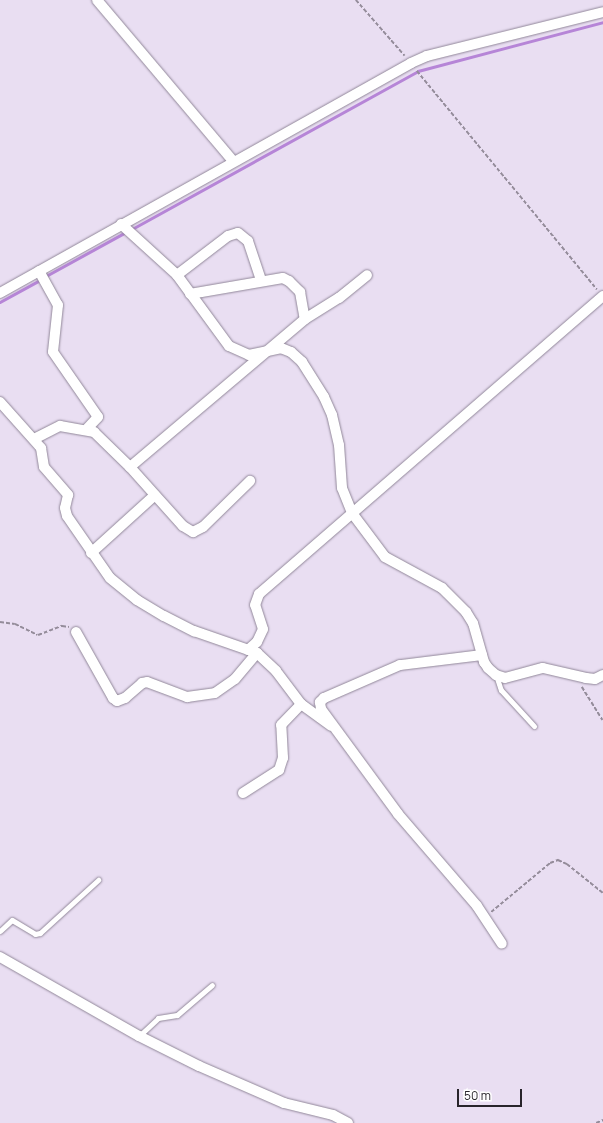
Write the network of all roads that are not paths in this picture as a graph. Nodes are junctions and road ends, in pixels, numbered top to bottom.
1 (97, 0) edge
2 (603, 12) edge
3 (233, 162) junction
4 (123, 226) junction
5 (42, 275) junction
6 (177, 275) junction
7 (367, 276) dead end
8 (261, 280) junction
9 (0, 293) edge
10 (601, 293) edge
11 (190, 294) junction
12 (305, 319) junction
13 (271, 348) junction
14 (0, 402) edge
15 (87, 429) junction
16 (34, 439) junction
17 (130, 467) junction
18 (250, 481) dead end
19 (155, 495) junction
20 (352, 513) junction
21 (91, 553) junction
22 (76, 632) road end
23 (252, 652) junction
24 (482, 655) junction
25 (496, 675) junction
26 (603, 675) edge
27 (301, 704) junction
28 (331, 726) junction
29 (534, 726) dead end
30 (243, 793) dead end
31 (98, 880) dead end
32 (0, 931) edge
33 (502, 944) dead end
34 (0, 957) edge
35 (212, 985) dead end
36 (139, 1036) junction
37 (348, 1123) edge

1 - 3 street
2 - 3 street
3 - 4 street
4 - 5 street
4 - 6 street
5 - 9 street
5 - 15 street
6 - 8 street
6 - 11 street
7 - 12 street
8 - 11 street
8 - 12 street
10 - 20 street
11 - 13 street
12 - 13 street
13 - 17 street
13 - 20 street
14 - 16 street
15 - 16 street
15 - 17 street
16 - 21 street
17 - 19 street
18 - 19 street
19 - 21 street
20 - 23 street
20 - 24 street
21 - 23 street
22 - 23 street
23 - 27 street
24 - 25 street
24 - 28 street
25 - 26 street
25 - 29 lane
27 - 28 street
27 - 30 street
28 - 33 street
31 - 32 lane
34 - 36 street
35 - 36 lane
36 - 37 street

